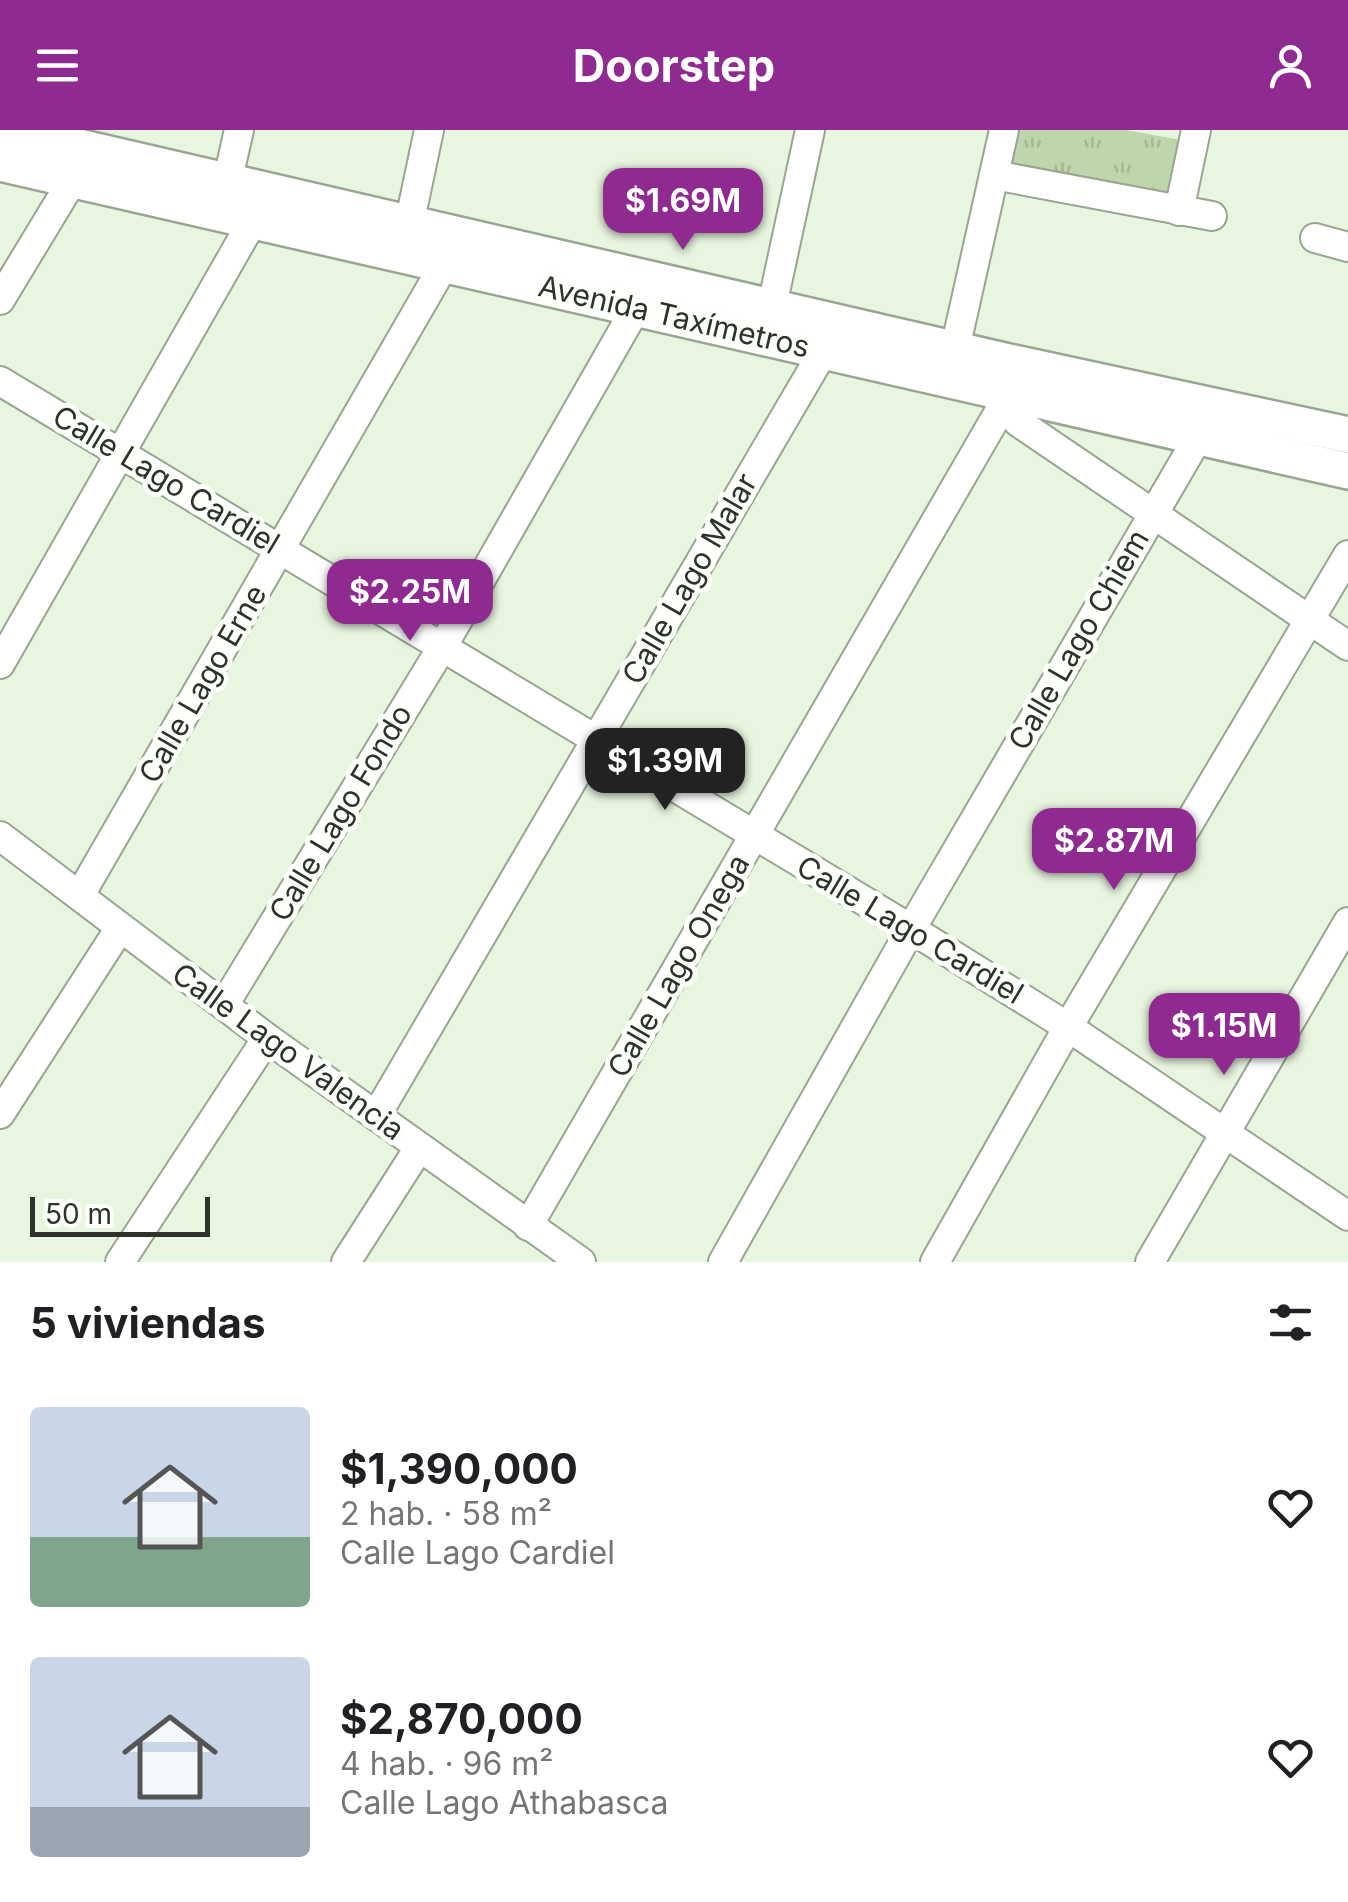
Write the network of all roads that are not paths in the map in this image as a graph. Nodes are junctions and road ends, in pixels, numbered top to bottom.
1 (6, 130) edge
2 (239, 130) edge
3 (429, 130) edge
4 (810, 130) edge
5 (1004, 130) edge
6 (1193, 130) edge
7 (0, 163) edge
8 (994, 174) junction
9 (72, 181) junction
10 (227, 183) junction
11 (1179, 211) junction
12 (1212, 216) dead end
13 (251, 224) junction
14 (409, 225) junction
15 (1315, 238) dead end
16 (1348, 247) edge
17 (444, 265) junction
18 (0, 300) edge
19 (772, 306) junction
20 (636, 308) junction
21 (955, 349) junction
22 (823, 352) junction
23 (0, 381) edge
24 (1010, 393) junction
25 (1284, 421) junction
26 (1348, 435) edge
27 (1199, 436) junction
28 (122, 453) junction
29 (1275, 455) junction
30 (1348, 471) edge
31 (1154, 512) junction
32 (281, 549) junction
33 (1348, 555) edge
34 (1311, 621) junction
35 (444, 644) junction
36 (1348, 646) edge
37 (0, 664) edge
38 (598, 736) junction
39 (755, 835) junction
40 (0, 836) edge
41 (80, 895) junction
42 (1348, 922) edge
43 (120, 928) junction
44 (911, 928) junction
45 (224, 1005) junction
46 (1068, 1027) junction
47 (267, 1038) junction
48 (0, 1114) edge
49 (376, 1116) junction
50 (1224, 1134) junction
51 (420, 1148) junction
52 (1348, 1216) edge
53 (528, 1226) junction
54 (577, 1261) edge
55 (120, 1262) edge
56 (346, 1262) edge
57 (723, 1262) edge
58 (935, 1262) edge
59 (1150, 1262) edge

1 - 10 main road, Avenida Taxímetros
2 - 10 street
3 - 14 street
4 - 19 street
5 - 8 street
6 - 11 street
7 - 9 main road, Avenida Taxímetros
8 - 11 street
8 - 21 street
9 - 13 main road, Avenida Taxímetros
9 - 18 street
10 - 14 main road, Avenida Taxímetros
11 - 12 street
13 - 17 main road, Avenida Taxímetros
13 - 28 street
14 - 19 main road, Avenida Taxímetros
15 - 16 street
17 - 20 main road, Avenida Taxímetros
17 - 32 street, Calle Lago Erne
19 - 21 main road, Avenida Taxímetros
20 - 22 main road, Avenida Taxímetros
20 - 35 street, Calle Lago Fondo
21 - 25 main road, Avenida Taxímetros
22 - 24 main road, Avenida Taxímetros
22 - 38 street, Calle Lago Malar
23 - 28 street, Calle Lago Cardiel
24 - 27 main road, Avenida Taxímetros
24 - 31 street
24 - 39 street, Calle Lago Onega
25 - 26 main road, Avenida Taxímetros
25 - 29 main road
27 - 29 main road, Avenida Taxímetros
27 - 31 street, Calle Lago Chiem
28 - 32 street, Calle Lago Cardiel
28 - 37 street
29 - 30 main road, Avenida Taxímetros
31 - 34 street
31 - 44 street, Calle Lago Chiem
32 - 35 street, Calle Lago Cardiel
32 - 41 street, Calle Lago Erne
33 - 34 street
34 - 36 street
34 - 46 street
35 - 38 street, Calle Lago Cardiel
35 - 45 street, Calle Lago Fondo
38 - 39 street, Calle Lago Cardiel
38 - 49 street, Calle Lago Malar
39 - 44 street, Calle Lago Cardiel
39 - 53 street, Calle Lago Onega
40 - 41 street, Calle Lago Valencia
41 - 43 street, Calle Lago Valencia
42 - 50 street
43 - 45 street, Calle Lago Valencia
43 - 48 street
44 - 46 street, Calle Lago Cardiel
44 - 57 street, Calle Lago Chiem
45 - 47 street, Calle Lago Valencia
46 - 50 street, Calle Lago Cardiel
46 - 58 street
47 - 49 street, Calle Lago Valencia
47 - 55 street
49 - 51 street, Calle Lago Valencia
50 - 52 street, Calle Lago Cardiel
50 - 59 street
51 - 53 street, Calle Lago Valencia
51 - 56 street
53 - 54 street, Calle Lago Valencia

